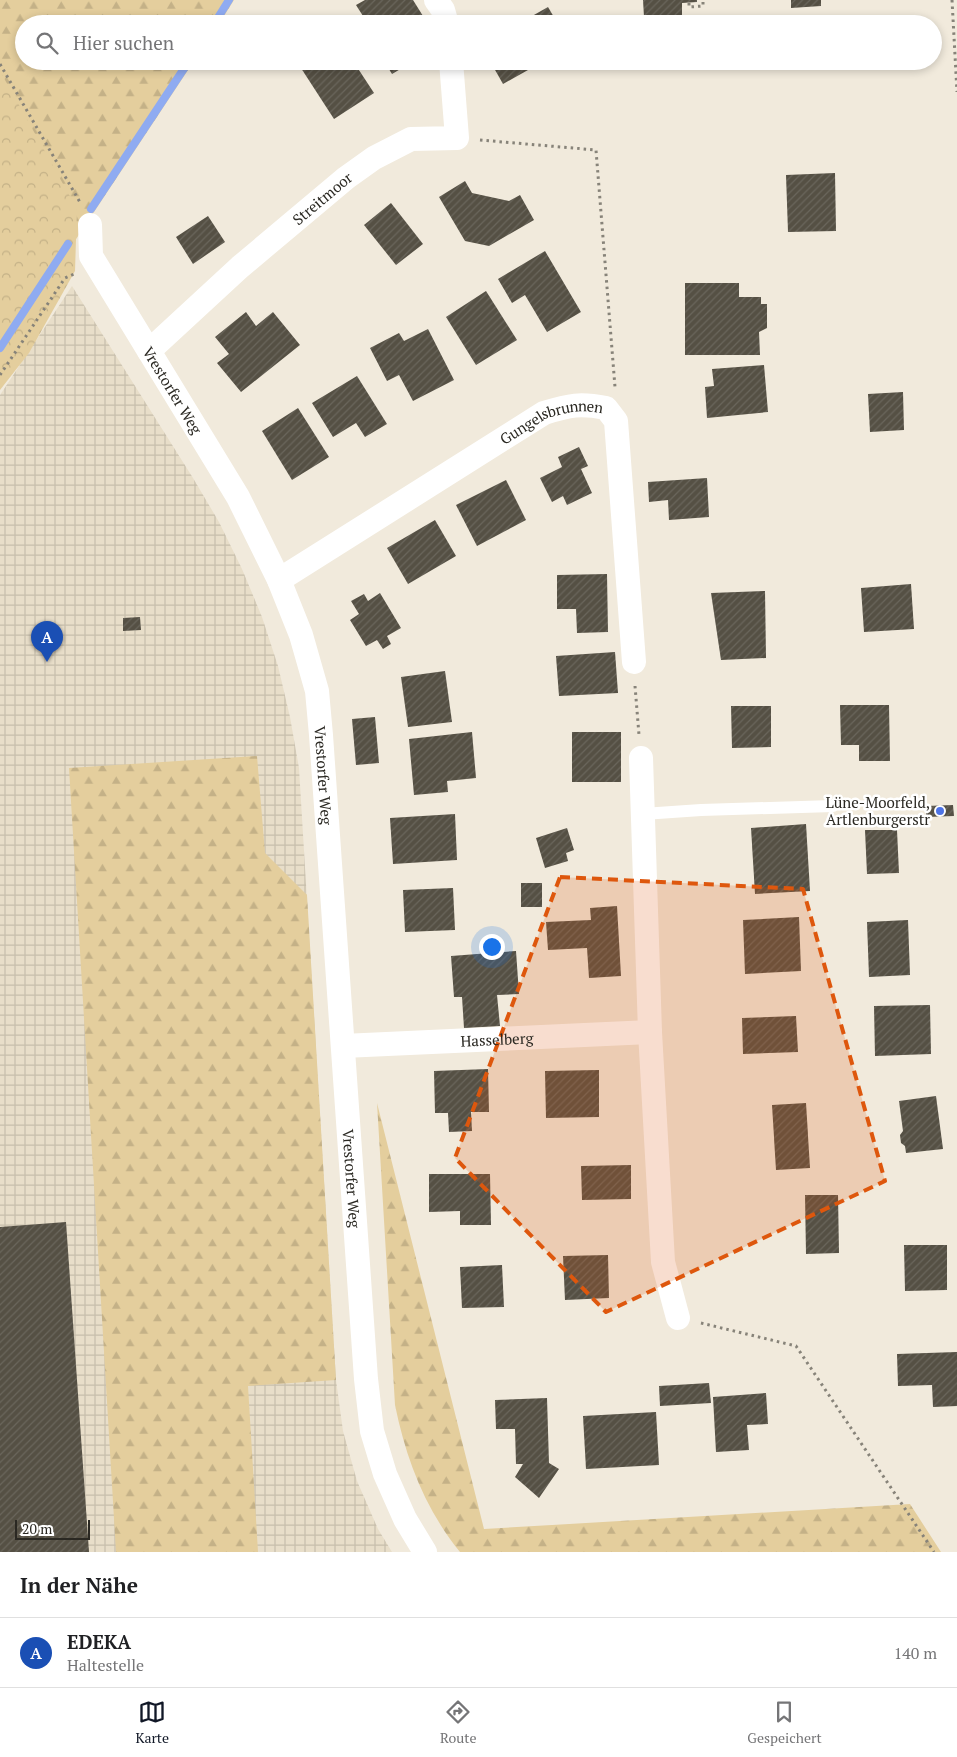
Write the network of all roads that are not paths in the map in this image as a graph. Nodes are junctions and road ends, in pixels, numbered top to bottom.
1 (436, 0) edge
2 (444, 15) edge
3 (452, 70) edge
4 (90, 225) road end
5 (149, 350) junction
6 (279, 580) junction
7 (634, 662) road end
8 (641, 758) road end
9 (833, 806) dead end
10 (643, 814) junction
11 (650, 1032) junction
12 (343, 1046) junction
13 (678, 1318) road end
14 (425, 1552) edge

1 - 2 street
3 - 5 street, Streitmoor
4 - 5 street, Vrestorfer Weg
5 - 6 street, Vrestorfer Weg
6 - 7 street, Gungelsbrunnen
6 - 12 street, Vrestorfer Weg
8 - 10 street
9 - 10 lane
10 - 11 street
11 - 12 street, Hasselberg
11 - 13 street
12 - 14 street, Vrestorfer Weg

